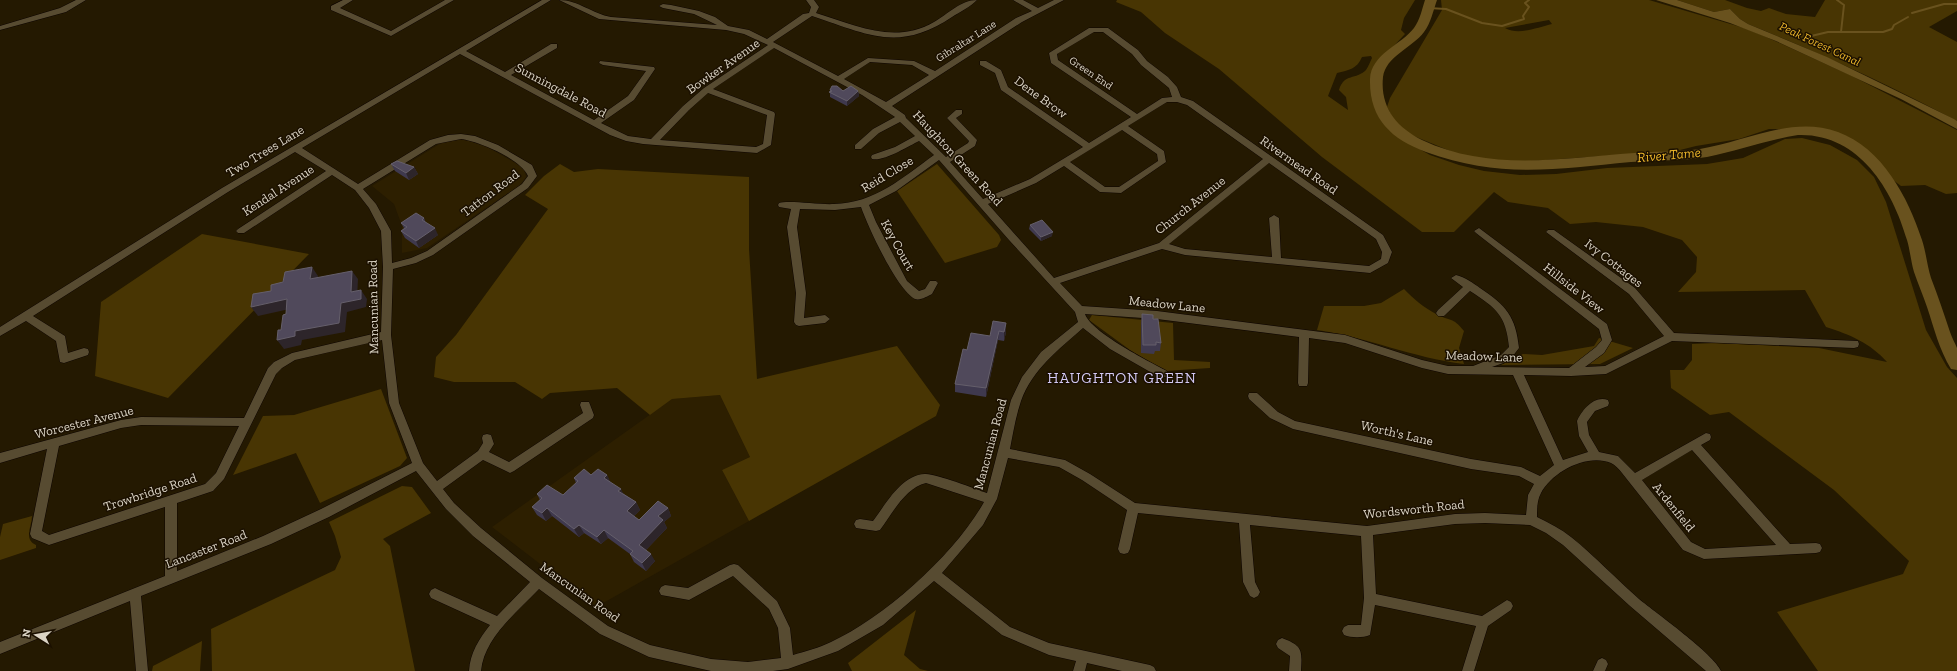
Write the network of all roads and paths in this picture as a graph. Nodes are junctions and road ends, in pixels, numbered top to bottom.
1 (82, 0) edge
2 (349, 0) edge
3 (450, 0) edge
4 (547, 0) edge
5 (564, 0) edge
6 (810, 0) edge
7 (973, 0) edge
8 (1017, 0) edge
9 (1060, 0) edge
10 (661, 11) edge
11 (1038, 11) junction
12 (812, 14) junction
13 (0, 28) edge
14 (726, 28) junction
15 (770, 44) junction
16 (554, 46) dead end
17 (460, 51) junction
18 (603, 63) dead end
19 (984, 63) dead end
20 (934, 74) junction
21 (506, 75) junction
22 (838, 79) junction
23 (707, 90) junction
24 (1177, 99) junction
25 (886, 106) junction
26 (959, 112) dead end
27 (902, 117) junction
28 (1136, 117) junction
29 (595, 123) junction
30 (1122, 126) junction
31 (921, 136) junction
32 (653, 142) junction
33 (858, 147) dead end
34 (1089, 147) junction
35 (295, 148) junction
36 (875, 156) dead end
37 (942, 158) junction
38 (1269, 160) junction
39 (1064, 163) junction
40 (331, 172) junction
41 (358, 188) junction
42 (982, 202) junction
43 (864, 203) junction
44 (782, 205) dead end
45 (796, 206) junction
46 (1274, 218) dead end
47 (241, 231) dead end
48 (1479, 231) dead end
49 (1551, 232) dead end
50 (1162, 245) junction
51 (1277, 261) junction
52 (388, 267) junction
53 (1456, 278) dead end
54 (933, 282) dead end
55 (1052, 282) junction
56 (1470, 286) junction
57 (1079, 310) junction
58 (1441, 313) dead end
59 (26, 316) junction
60 (825, 319) dead end
61 (1083, 323) junction
62 (0, 332) edge
63 (1304, 334) junction
64 (386, 335) junction
65 (1671, 337) junction
66 (1854, 344) dead end
67 (84, 352) dead end
68 (1474, 370) junction
69 (1516, 370) junction
70 (1571, 372) junction
71 (1162, 374) dead end
72 (1303, 383) dead end
73 (1253, 396) dead end
74 (1604, 403) dead end
75 (585, 405) dead end
76 (247, 422) junction
77 (1706, 437) dead end
78 (487, 438) dead end
79 (54, 443) junction
80 (1694, 445) junction
81 (1004, 453) junction
82 (482, 454) junction
83 (1595, 455) junction
84 (0, 458) edge
85 (418, 465) junction
86 (1560, 465) junction
87 (1634, 479) junction
88 (1542, 482) junction
89 (436, 488) junction
90 (991, 499) junction
91 (171, 500) junction
92 (1132, 508) junction
93 (1244, 518) junction
94 (1532, 520) junction
95 (860, 524) dead end
96 (1367, 531) junction
97 (1816, 548) dead end
98 (1124, 549) dead end
99 (1787, 549) junction
100 (934, 574) junction
101 (170, 578) junction
102 (538, 582) junction
103 (1252, 587) dead end
104 (665, 591) dead end
105 (134, 592) junction
106 (435, 594) dead end
107 (1370, 598) junction
108 (1507, 606) dead end
109 (1483, 622) junction
110 (498, 623) junction
111 (1348, 630) dead end
112 (1282, 644) dead end
113 (0, 648) edge
114 (1083, 658) junction
115 (788, 664) junction
116 (748, 670) edge
117 (142, 671) edge
118 (475, 671) edge
119 (1079, 671) edge
120 (1150, 671) edge
121 (1295, 671) edge
122 (1468, 671) edge
123 (1715, 671) edge

1 - 13 street
2 - 3 street
4 - 17 street, Two Trees Lane
5 - 10 street, Haughton Green Road
6 - 12 street
7 - 12 street
8 - 11 street
9 - 11 street, Gibraltar Lane
10 - 14 street, Haughton Green Road
10 - 14 street, Haughton Green Road
11 - 20 street, Gibraltar Lane
12 - 15 street, Bowker Avenue
14 - 15 street, Haughton Green Road
15 - 22 street, Haughton Green Road
15 - 23 street, Bowker Avenue
16 - 21 street
17 - 21 street, Sunningdale Road
17 - 35 street, Two Trees Lane
18 - 29 street
19 - 34 street, Dene Brow
20 - 22 street
20 - 25 street, Gibraltar Lane
21 - 29 street, Sunningdale Road
22 - 25 street, Haughton Green Road
23 - 32 street, Bowker Avenue
23 - 32 street, Sunningdale Road
24 - 28 street
24 - 28 street, Green End
24 - 38 street, Rivermead Road
25 - 27 street, Haughton Green Road
26 - 37 street, Reid Close
27 - 31 street, Haughton Green Road
27 - 33 street
28 - 30 street
29 - 32 street, Sunningdale Road
30 - 34 street
30 - 39 street
31 - 36 street
31 - 37 street, Haughton Green Road
34 - 39 street
35 - 40 street, Mancunian Road
35 - 59 street, Two Trees Lane
37 - 42 street, Haughton Green Road
37 - 43 street, Reid Close
38 - 50 street, Church Avenue
38 - 51 street, Rivermead Road
39 - 42 street
40 - 41 street, Mancunian Road
40 - 47 street, Kendal Avenue
41 - 52 street, Mancunian Road
41 - 52 street, Tatton Road
42 - 55 street, Haughton Green Road
43 - 45 street, Reid Close
43 - 54 street, Key Court
44 - 45 street, Reid Close
45 - 60 street
46 - 51 street
48 - 70 street, Hillside View
49 - 65 street, Ivy Cottages
50 - 51 street, Rivermead Road
50 - 55 street, Church Avenue
52 - 64 street, Mancunian Road
53 - 56 street
55 - 57 street, Haughton Green Road
56 - 58 street
56 - 68 street
57 - 61 street
57 - 63 street, Meadow Lane
59 - 62 street, Two Trees Lane
59 - 67 street
61 - 71 street
61 - 81 street, Mancunian Road
63 - 68 street, Meadow Lane
63 - 72 street
64 - 76 street, Trowbridge Road
64 - 85 street, Mancunian Road
65 - 66 street, Meadow Lane
65 - 70 street, Meadow Lane
68 - 69 street, Meadow Lane
69 - 70 street, Meadow Lane
69 - 86 street
73 - 88 street, Worth's Lane
74 - 83 street
75 - 82 street
76 - 79 street, Worcester Avenue
76 - 91 street, Trowbridge Road
77 - 80 street, Ardenfield
78 - 82 street
79 - 84 street, Worcester Avenue
79 - 91 street, Trowbridge Road
80 - 87 street, Ardenfield
80 - 99 street
81 - 90 street, Mancunian Road
81 - 92 street, Wordsworth Road
82 - 89 street
83 - 86 street
83 - 87 street
85 - 89 street, Mancunian Road
85 - 101 street, Lancaster Road
86 - 88 street
87 - 99 street, Ardenfield
88 - 94 street
89 - 102 street, Mancunian Road
90 - 95 street
90 - 100 street, Mancunian Road
91 - 101 street
92 - 93 street, Wordsworth Road
92 - 98 street
93 - 96 street, Wordsworth Road
93 - 103 street
94 - 96 street, Wordsworth Road
94 - 123 street, Wordsworth Road
96 - 107 street
97 - 99 street, Ardenfield
100 - 114 street
100 - 115 street, Mancunian Road
101 - 105 street, Lancaster Road
102 - 110 street
102 - 116 street, Mancunian Road
104 - 115 street
105 - 113 street, Lancaster Road
105 - 117 street
106 - 110 street
107 - 109 street
107 - 111 street
108 - 109 street
109 - 122 street
110 - 118 street
112 - 121 street
114 - 119 street
114 - 120 street
115 - 116 street, Mancunian Road

